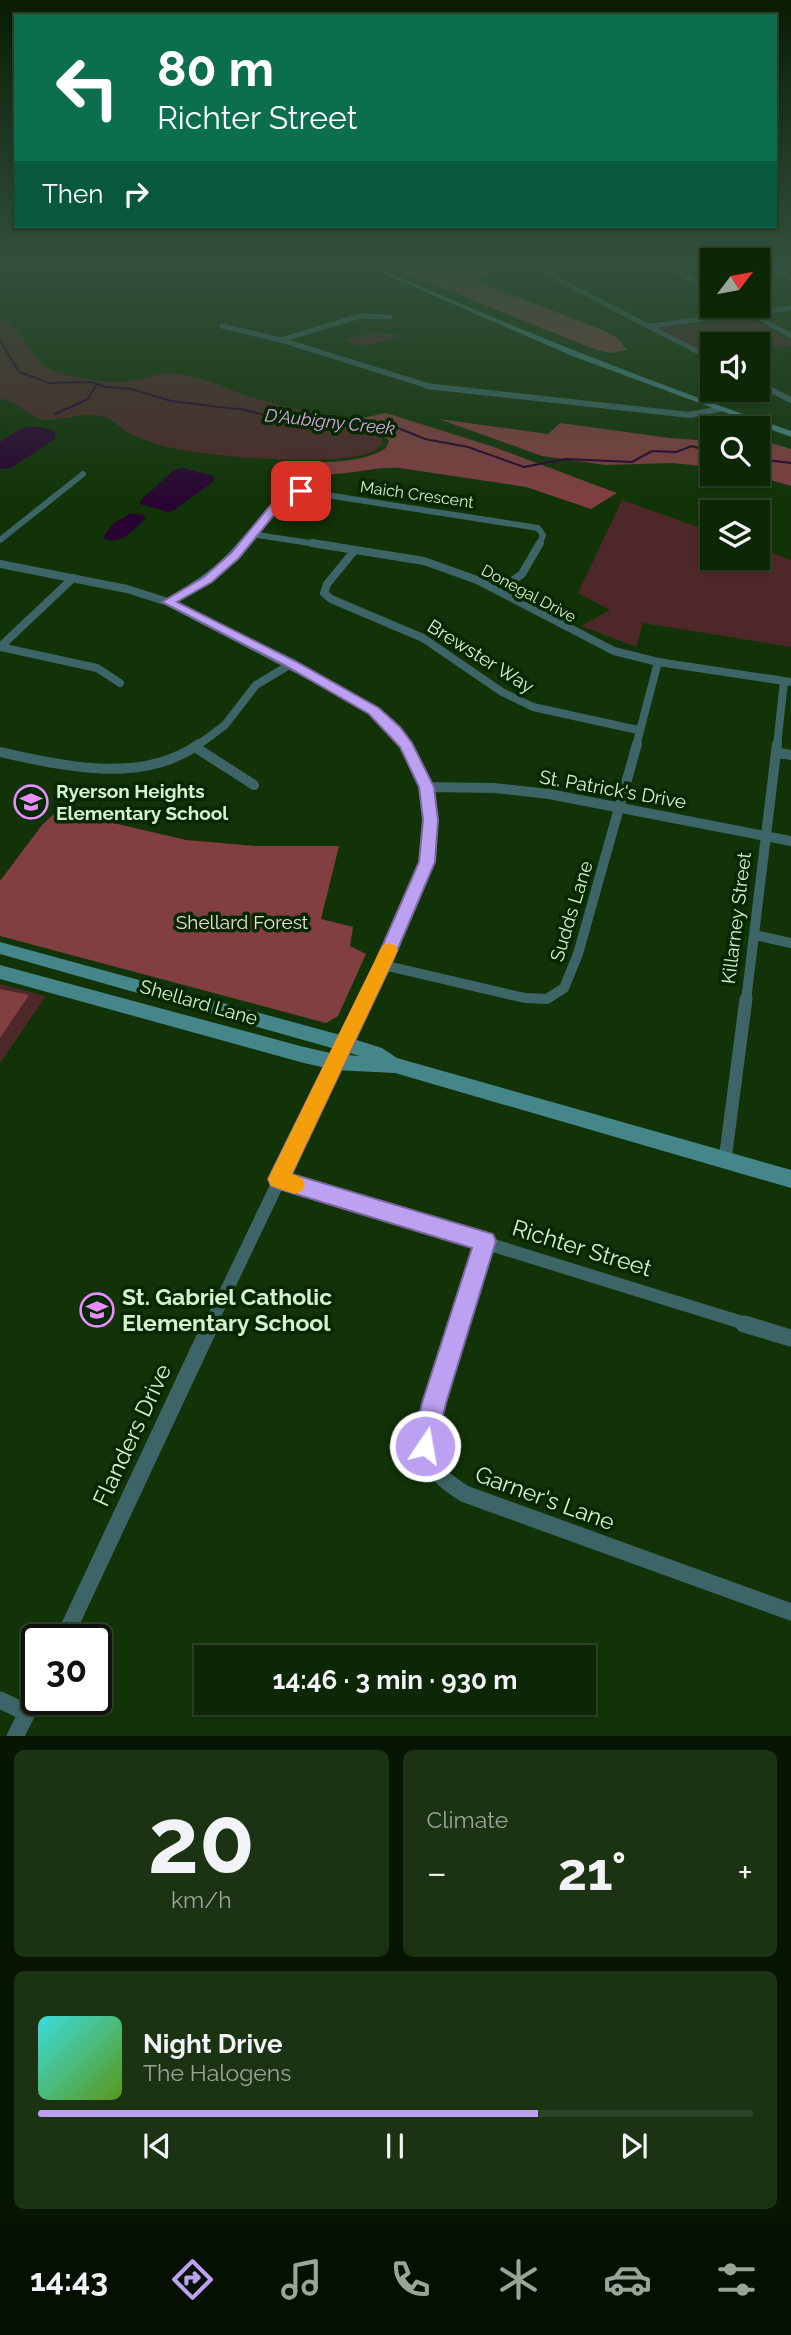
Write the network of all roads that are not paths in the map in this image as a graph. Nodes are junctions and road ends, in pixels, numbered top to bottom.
1 (291, 343) edge
2 (547, 343) edge
3 (682, 343) edge
4 (700, 353) edge
5 (770, 389) edge
6 (791, 400) edge
7 (719, 409) junction
8 (791, 433) edge
9 (83, 474) dead end
10 (251, 534) junction
11 (0, 540) edge
12 (355, 550) junction
13 (0, 564) edge
14 (73, 578) junction
15 (498, 591) junction
16 (168, 602) junction
17 (0, 647) edge
18 (658, 662) junction
19 (291, 664) junction
20 (787, 681) edge
21 (120, 683) dead end
22 (638, 730) junction
23 (195, 747) junction
24 (0, 752) edge
25 (776, 752) junction
26 (791, 755) edge
27 (254, 785) dead end
28 (427, 787) junction
29 (621, 806) junction
30 (766, 836) junction
31 (791, 841) edge
32 (755, 935) junction
33 (791, 943) edge
34 (0, 948) edge
35 (383, 965) junction
36 (0, 972) edge
37 (344, 1043) junction
38 (335, 1062) junction
39 (395, 1065) junction
40 (725, 1160) junction
41 (279, 1179) junction
42 (791, 1179) edge
43 (485, 1241) junction
44 (791, 1338) edge
45 (791, 1612) edge
46 (70, 1624) edge
47 (0, 1700) edge
48 (21, 1710) edge
49 (26, 1715) edge
50 (16, 1736) edge

1 - 7 street
2 - 7 main road
3 - 4 street
5 - 6 street
7 - 8 main road
9 - 11 street
10 - 12 street, Donegal Drive
10 - 15 street, Maich Crescent
10 - 16 street, Maich Crescent
12 - 15 street, Donegal Drive
12 - 22 street, Brewster Way
13 - 14 street
14 - 16 street
14 - 17 street
15 - 18 street, Donegal Drive
16 - 19 street
17 - 21 street
18 - 20 street, Donegal Drive
18 - 22 street, Sudds Lane
19 - 23 street
19 - 28 street
20 - 25 street, Killarney Street
22 - 29 street, Sudds Lane
23 - 24 street
23 - 27 street
25 - 26 street
25 - 30 street, Killarney Street
28 - 29 street, St. Patrick's Drive
28 - 35 street, Flanders Drive
29 - 30 street, St. Patrick's Drive
29 - 35 street, Sudds Lane
30 - 31 street, St. Patrick's Drive
30 - 32 street, Killarney Street
32 - 33 street
32 - 40 street, Killarney Street
34 - 37 main road, Shellard Lane
35 - 37 street, Flanders Drive
36 - 38 main road, Shellard Lane
37 - 38 street, Flanders Drive
37 - 39 main road, Shellard Lane
38 - 39 main road, Shellard Lane
38 - 41 street, Flanders Drive
39 - 40 main road, Shellard Lane
40 - 42 main road, Shellard Lane
41 - 43 street, Richter Street
41 - 46 street, Flanders Drive
43 - 44 street, Richter Street
43 - 45 street, Garner's Lane
47 - 48 street
49 - 50 street

